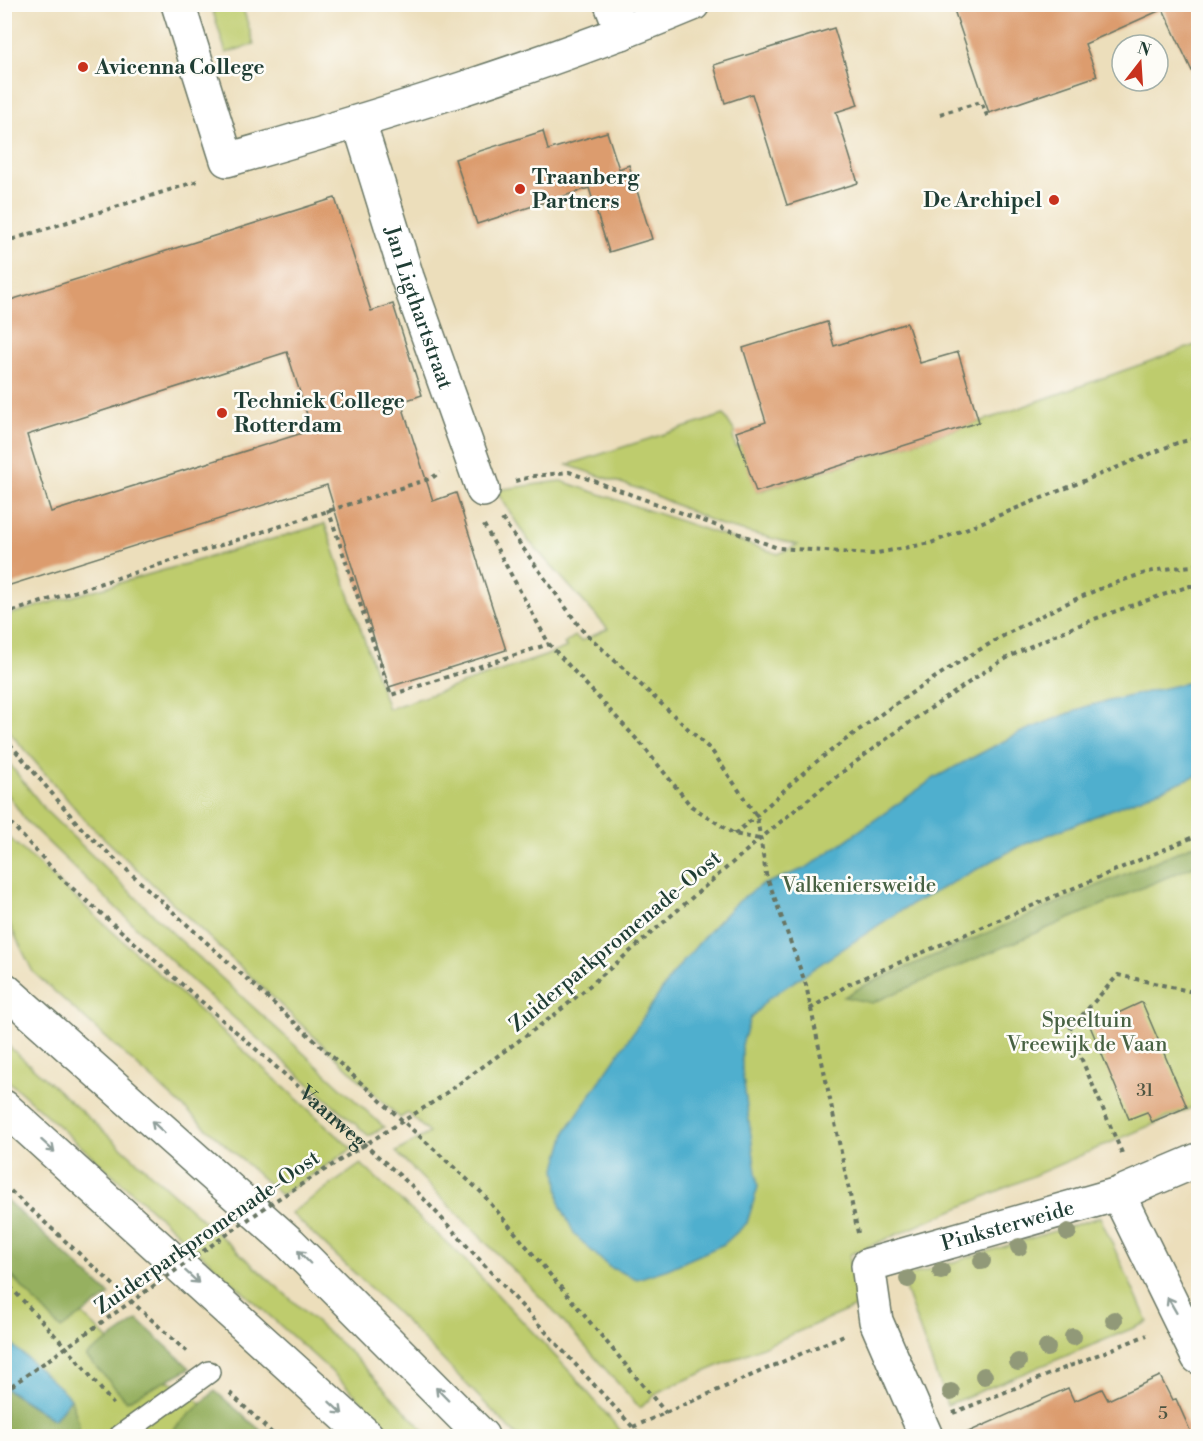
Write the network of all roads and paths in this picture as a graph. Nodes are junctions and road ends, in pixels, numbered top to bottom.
1 (178, 4) edge
2 (693, 4) edge
3 (616, 19) edge
4 (940, 114) dead end
5 (988, 120) dead end
6 (359, 122) junction
7 (227, 160) junction
8 (4, 242) edge
9 (1198, 438) edge
10 (468, 453) junction
11 (483, 490) junction
12 (328, 509) junction
13 (1198, 565) edge
14 (1198, 586) edge
15 (4, 614) edge
16 (549, 644) junction
17 (4, 737) edge
18 (4, 816) edge
19 (757, 817) junction
20 (734, 834) junction
21 (1198, 835) edge
22 (759, 839) junction
23 (4, 989) edge
24 (1198, 993) edge
25 (810, 1009) junction
26 (4, 1107) edge
27 (1198, 1160) edge
28 (4, 1185) edge
29 (1126, 1191) junction
30 (868, 1265) junction
31 (4, 1280) edge
32 (876, 1321) junction
33 (1182, 1321) junction
34 (1198, 1357) edge
35 (209, 1372) junction
36 (4, 1391) edge
37 (666, 1413) junction
38 (633, 1427) junction
39 (924, 1431) edge
40 (126, 1433) edge
41 (275, 1437) edge
42 (367, 1437) edge
43 (482, 1437) edge
44 (641, 1437) edge

1 - 7 main road
2 - 3 main road
3 - 6 main road
4 - 5 path
6 - 7 main road
6 - 10 main road, Jan Ligthartstraat
7 - 8 path
9 - 11 path
10 - 11 main road, Jan Ligthartstraat
10 - 12 path
11 - 16 path
11 - 19 path
12 - 15 path
12 - 16 path
13 - 19 path, Zuiderparkpromenade-Oost
14 - 22 path, Zuiderparkpromenade-Oost
16 - 20 path
17 - 37 path
18 - 38 path, Vaanweg
19 - 20 path, Zuiderparkpromenade-Oost
19 - 22 path
20 - 22 path
21 - 25 path
22 - 25 path
22 - 36 path, Zuiderparkpromenade-Oost, bridge
43 -> 23 main road
24 - 29 path
25 - 30 path
26 -> 42 main road
27 - 29 main road, Pinksterweide
28 - 35 path
29 - 30 main road, Pinksterweide
33 -> 29 main road
30 - 32 main road
31 - 40 path
32 - 37 path
32 - 39 main road
33 - 34 main road
33 - 39 path
35 - 40 lane
35 - 41 path
37 - 38 path
38 - 44 path, Vaanweg

